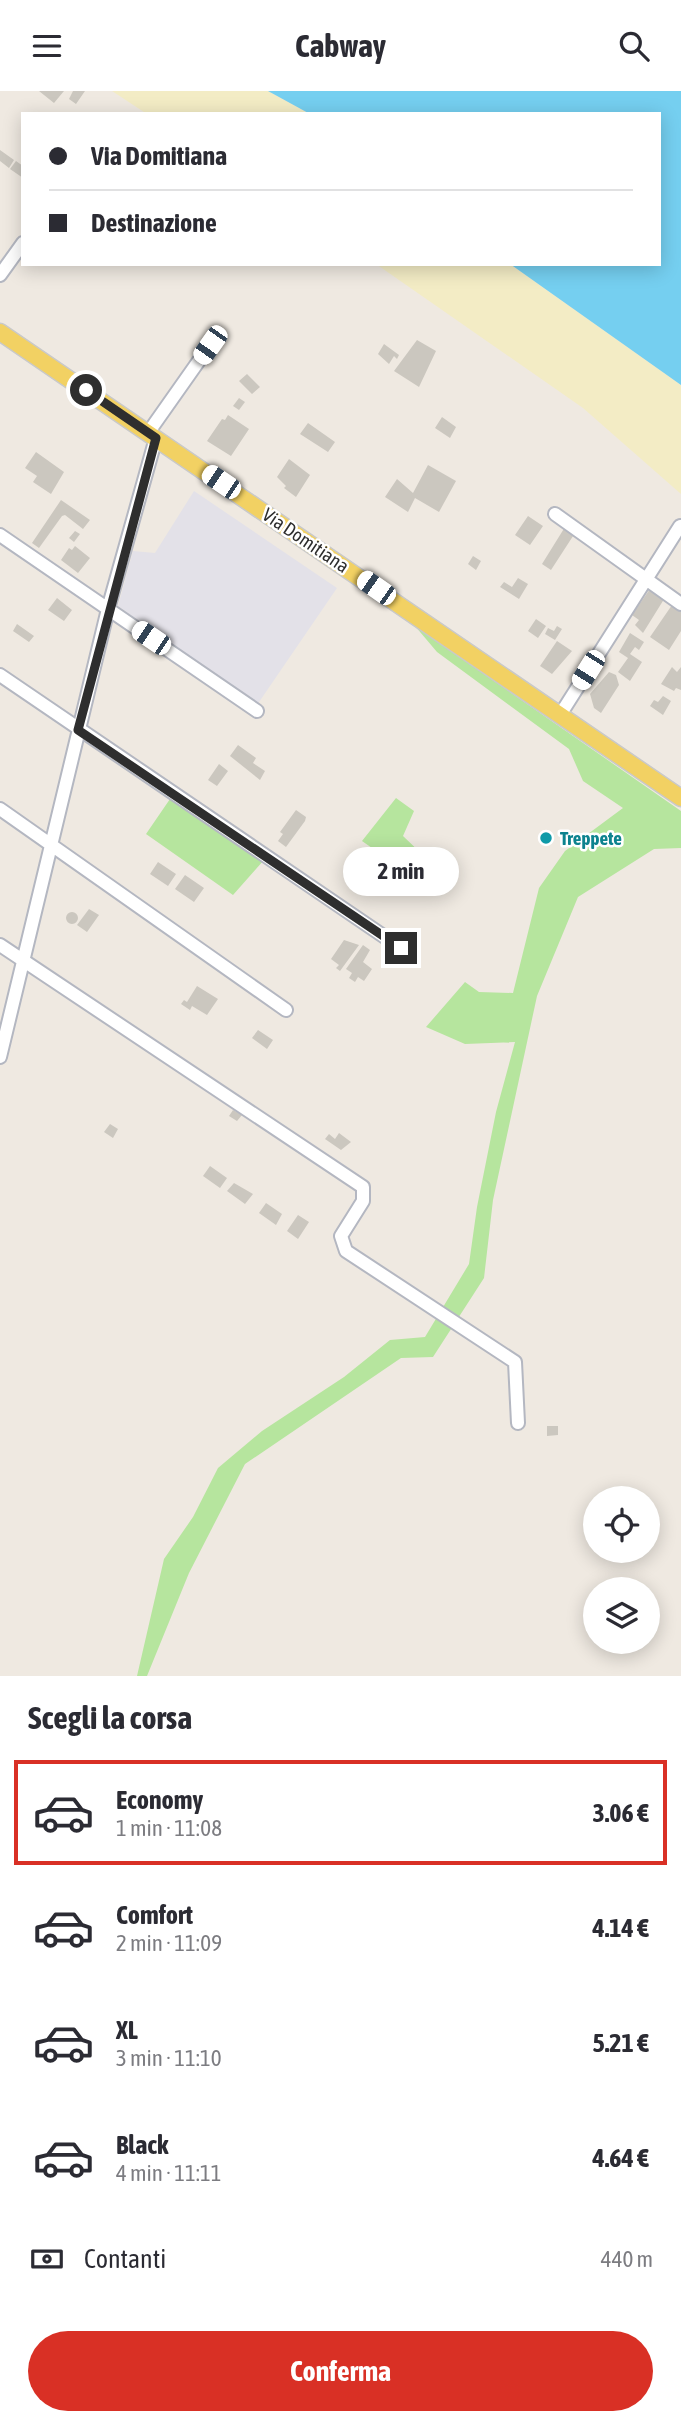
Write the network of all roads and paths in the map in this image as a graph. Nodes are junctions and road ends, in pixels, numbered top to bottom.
1 (21, 246) edge
2 (0, 275) edge
3 (0, 332) edge
4 (210, 345) dead end
5 (152, 435) junction
6 (555, 514) dead end
7 (680, 526) edge
8 (0, 535) edge
9 (645, 580) junction
10 (681, 604) edge
11 (108, 609) junction
12 (0, 675) edge
13 (257, 711) dead end
14 (560, 715) junction
15 (78, 730) junction
16 (681, 798) edge
17 (0, 809) edge
18 (50, 845) junction
19 (0, 946) edge
20 (401, 948) dead end
21 (22, 961) junction
22 (286, 1010) dead end
23 (0, 1057) edge
24 (518, 1423) dead end

1 - 2 street
3 - 5 main road, Via Domitiana
4 - 5 street
5 - 11 street
5 - 14 main road, Via Domitiana
6 - 9 street
7 - 9 street
8 - 11 street
9 - 10 street
9 - 14 street
11 - 13 street
11 - 15 street
12 - 15 street
14 - 16 main road, Via Domitiana
15 - 18 street
15 - 20 street
17 - 18 street
18 - 21 street
18 - 22 street
19 - 21 street
21 - 23 street
21 - 24 street

